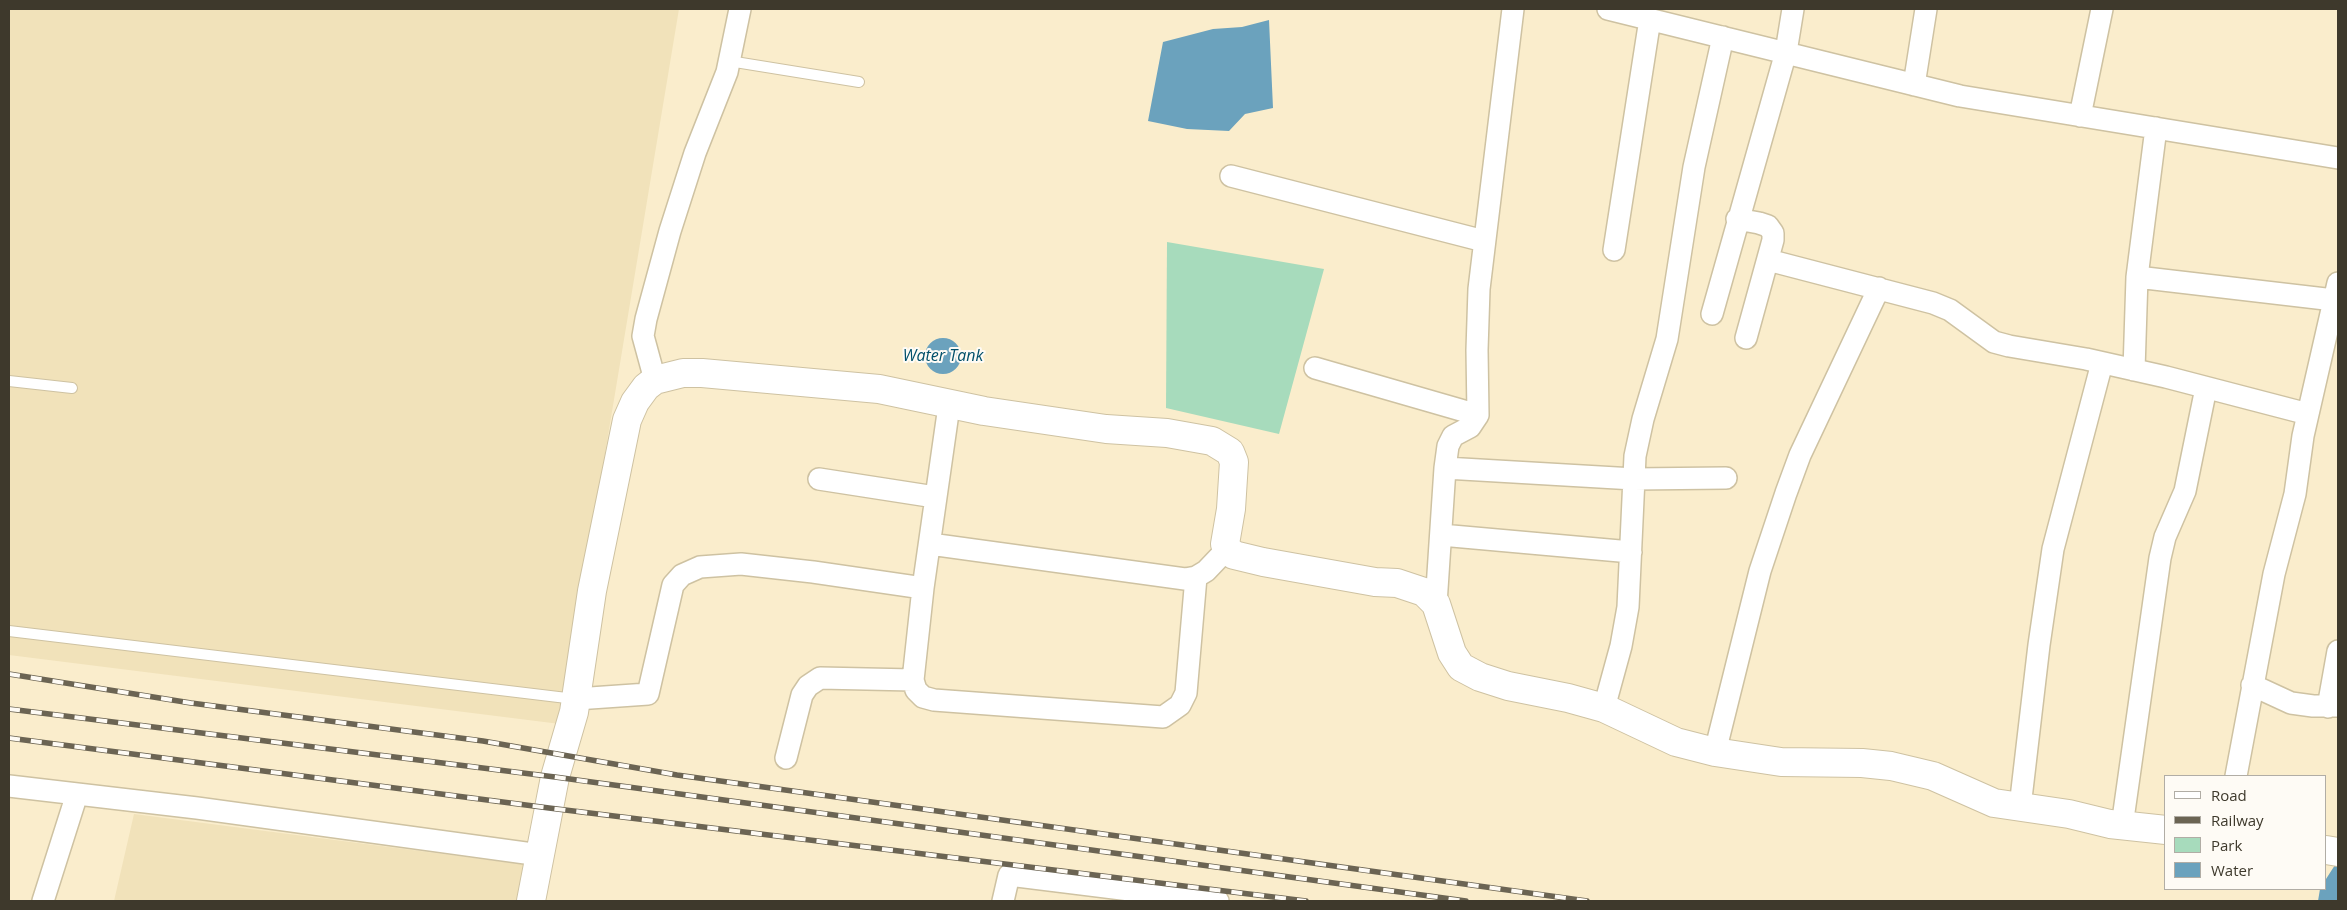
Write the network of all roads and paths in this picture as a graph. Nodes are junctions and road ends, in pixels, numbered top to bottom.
1 (740, 9) edge
2 (1513, 9) edge
3 (1608, 9) edge
4 (1793, 9) edge
5 (1926, 9) edge
6 (2102, 9) edge
7 (1650, 19) junction
8 (1723, 37) junction
9 (1786, 52) junction
10 (729, 61) junction
11 (859, 82) dead end
12 (1914, 85) junction
13 (2080, 116) junction
14 (2156, 128) junction
15 (2338, 158) edge
16 (1231, 176) dead end
17 (1737, 219) junction
18 (1484, 241) junction
19 (1614, 250) dead end
20 (1768, 260) junction
21 (2137, 278) junction
22 (1879, 288) junction
23 (2336, 292) edge
24 (1712, 314) dead end
25 (1746, 338) dead end
26 (2332, 339) edge
27 (2102, 363) junction
28 (1315, 368) dead end
29 (2134, 370) junction
30 (655, 380) junction
31 (9, 381) edge
32 (72, 388) dead end
33 (2206, 388) junction
34 (949, 406) junction
35 (2308, 414) junction
36 (1478, 415) junction
37 (1445, 468) junction
38 (1726, 478) dead end
39 (819, 479) dead end
40 (1634, 479) junction
41 (935, 498) junction
42 (1441, 536) junction
43 (930, 544) junction
44 (1227, 549) junction
45 (1631, 552) junction
46 (1196, 577) junction
47 (922, 588) junction
48 (1436, 604) junction
49 (9, 631) edge
50 (2338, 651) edge
51 (913, 680) junction
52 (2252, 685) junction
53 (576, 699) junction
54 (2333, 707) edge
55 (1604, 708) junction
56 (1715, 752) junction
57 (786, 758) dead end
58 (2236, 775) edge
59 (9, 786) edge
60 (77, 794) junction
61 (2020, 807) junction
62 (2122, 826) junction
63 (2164, 830) edge
64 (540, 855) junction
65 (43, 901) edge
66 (530, 901) edge
67 (1003, 901) edge
68 (1218, 901) edge

1 - 10 street
2 - 18 street
3 - 7 street
4 - 9 street
5 - 12 street
6 - 13 street
7 - 8 street
7 - 19 street
8 - 9 street
8 - 40 street
9 - 12 street
9 - 17 street
10 - 11 lane
10 - 30 street
12 - 13 street
13 - 14 street
14 - 15 street
14 - 21 street
16 - 18 street
17 - 20 street
17 - 24 street
18 - 36 street
20 - 22 street
20 - 25 street
21 - 23 street
21 - 29 street
22 - 27 street
22 - 56 street
23 - 26 street
26 - 35 street
27 - 29 street
27 - 61 street
28 - 36 street
29 - 33 street
30 - 34 street
30 - 53 street
31 - 32 lane
33 - 35 street
33 - 62 street
34 - 41 street
34 - 44 street
35 - 52 street
36 - 37 street
37 - 40 street
37 - 42 street
38 - 40 street
39 - 41 street
40 - 45 street
41 - 43 street
42 - 45 street
42 - 48 street
43 - 46 street
43 - 47 street
44 - 46 street
44 - 48 street
45 - 55 street
46 - 51 street
47 - 51 street
47 - 53 street
48 - 55 street
49 - 53 lane
50 - 54 street
51 - 57 street
52 - 54 street
52 - 58 street
53 - 64 street
55 - 56 street
56 - 61 street
59 - 60 street
60 - 64 street
60 - 65 street
61 - 62 street
62 - 63 street
64 - 66 street
67 - 68 street

